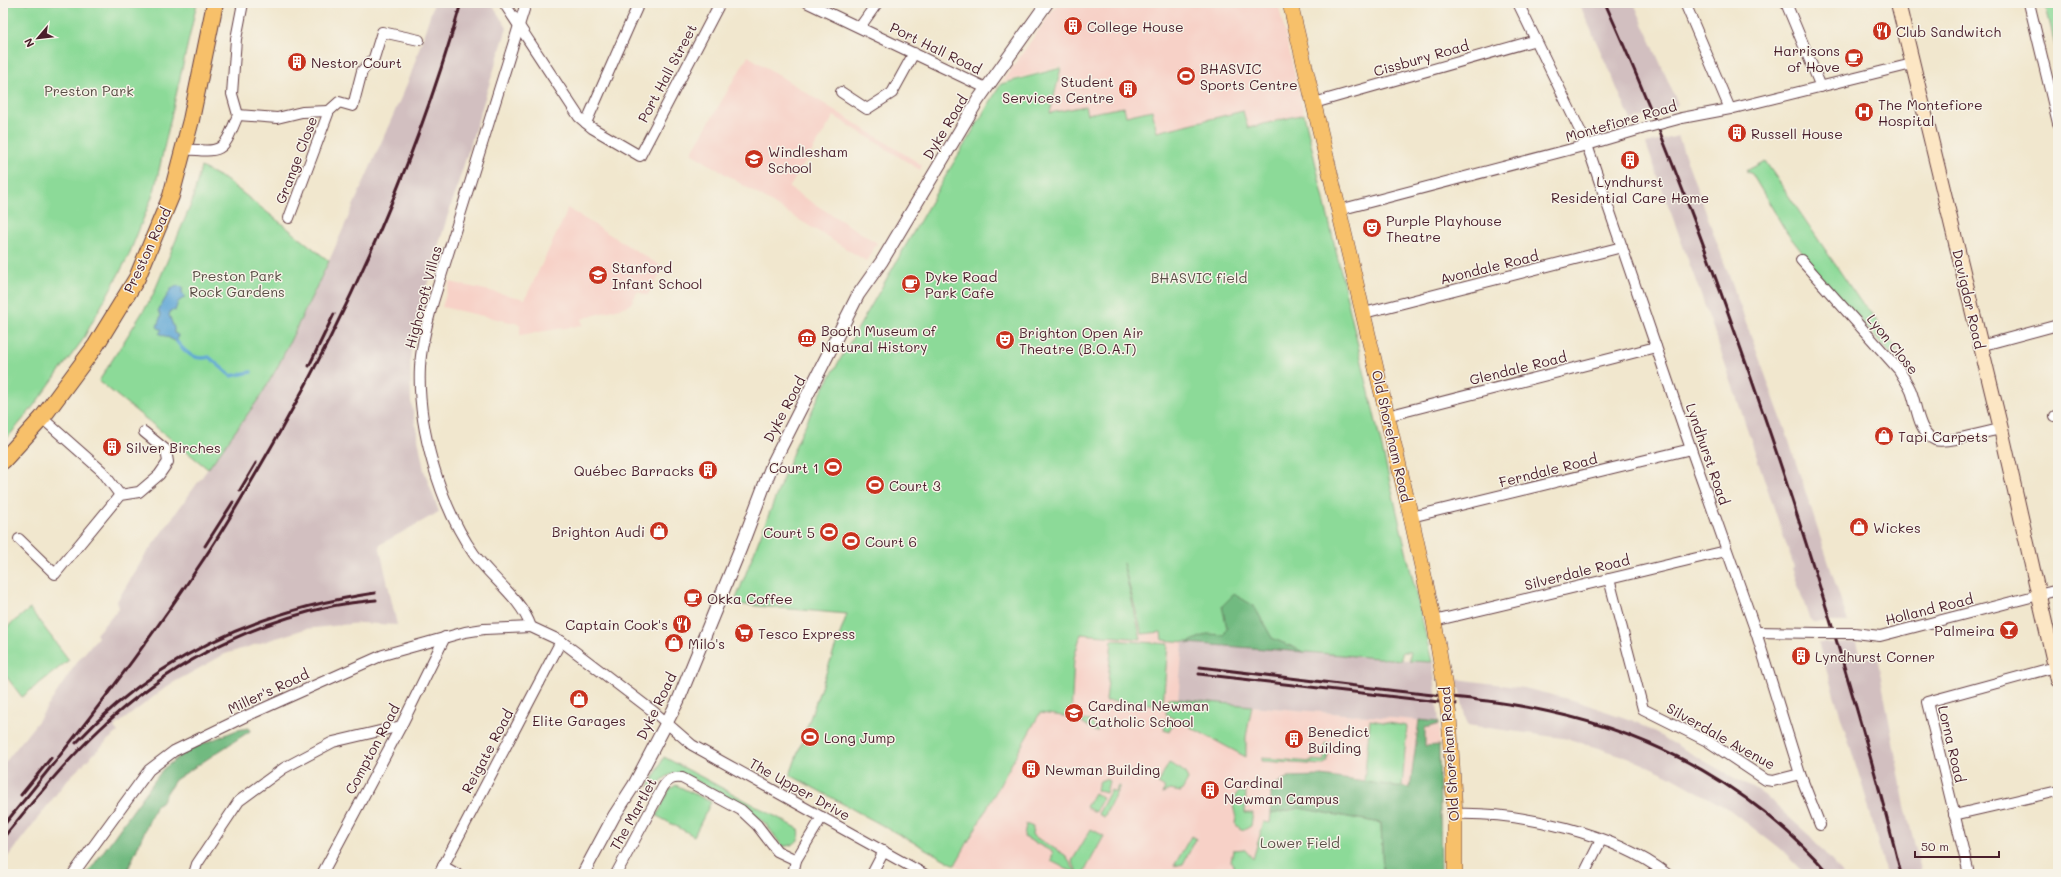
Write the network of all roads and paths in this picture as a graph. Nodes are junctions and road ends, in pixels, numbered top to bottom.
1 (215, 3) edge
2 (243, 3) edge
3 (504, 3) edge
4 (526, 3) edge
5 (639, 3) edge
6 (720, 3) edge
7 (808, 3) edge
8 (877, 3) edge
9 (1048, 3) edge
10 (1290, 3) edge
11 (1518, 3) edge
12 (1685, 3) edge
13 (1786, 3) edge
14 (1898, 3) edge
15 (2029, 3) edge
16 (519, 25) junction
17 (860, 27) junction
18 (419, 40) dead end
19 (1536, 40) junction
20 (914, 53) junction
21 (1912, 64) junction
22 (1822, 87) junction
23 (986, 88) junction
24 (841, 92) dead end
25 (1314, 103) junction
26 (1730, 109) junction
27 (329, 111) junction
28 (238, 115) junction
29 (586, 123) junction
30 (2058, 123) edge
31 (1588, 145) junction
32 (184, 149) junction
33 (1339, 210) junction
34 (289, 218) dead end
35 (1622, 247) junction
36 (1801, 260) dead end
37 (1364, 313) junction
38 (2058, 325) edge
39 (1980, 346) junction
40 (1656, 347) junction
41 (1387, 416) junction
42 (42, 418) junction
43 (2001, 428) junction
44 (144, 432) dead end
45 (1691, 449) junction
46 (3, 461) edge
47 (120, 495) junction
48 (1411, 517) junction
49 (19, 539) dead end
50 (1726, 551) junction
51 (1609, 579) junction
52 (2058, 590) edge
53 (2039, 595) junction
54 (1434, 621) junction
55 (531, 627) junction
56 (1756, 632) junction
57 (444, 636) junction
58 (561, 641) junction
59 (2057, 674) edge
60 (667, 723) junction
61 (400, 726) junction
62 (1800, 774) junction
63 (2058, 791) edge
64 (1455, 814) junction
65 (1954, 815) junction
66 (822, 817) junction
67 (1820, 825) dead end
68 (1601, 840) junction
69 (884, 851) junction
70 (796, 860) junction
71 (441, 870) edge
72 (74, 874) edge
73 (194, 874) edge
74 (322, 874) edge
75 (457, 874) edge
76 (583, 874) edge
77 (616, 874) edge
78 (793, 874) edge
79 (872, 874) edge
80 (924, 874) edge
81 (1455, 874) edge
82 (1584, 874) edge
83 (1667, 874) edge
84 (1969, 874) edge

1 - 32 highway, Preston Road
2 - 28 street
3 - 16 street
4 - 16 street, Highcroft Villas
5 - 29 street
6 - 29 street, Port Hall Street
7 - 17 street, Port Hall Road
8 - 17 street
9 - 23 street, Dyke Road
10 - 25 main road, Old Shoreham Road
11 - 19 street, Lyndhurst Road
12 - 26 street
13 - 22 street
14 - 21 main road, Davigdor Road
15 - 30 street
16 - 29 street
16 - 55 street, Highcroft Villas
17 - 20 street, Port Hall Road
18 - 27 street, Grange Close
19 - 25 street, Cissbury Road
19 - 31 street, Lyndhurst Road
20 - 23 street, Port Hall Road
20 - 24 street
21 - 22 street, Montefiore Road
21 - 39 main road, Davigdor Road
22 - 26 street, Montefiore Road
23 - 60 street, Dyke Road
25 - 33 main road, Old Shoreham Road
26 - 31 street, Montefiore Road, bridge
27 - 28 street, Grange Close
27 - 34 street, Grange Close
28 - 32 street
31 - 33 street, Montefiore Road
31 - 35 street, Lyndhurst Road
32 - 42 highway, Preston Road
33 - 37 main road, Old Shoreham Road
35 - 37 street, Avondale Road
35 - 40 street, Lyndhurst Road
36 - 43 street, Lyon Close
37 - 41 main road, Old Shoreham Road
38 - 39 street
39 - 43 main road, Davigdor Road
40 - 41 street, Glendale Road
40 - 45 street, Lyndhurst Road
41 - 48 main road, Old Shoreham Road
42 - 46 highway, Preston Road
42 - 47 street
43 - 53 main road, Davigdor Road
44 - 47 street
45 - 48 street, Ferndale Road
45 - 50 street, Lyndhurst Road
47 - 49 street
48 - 54 main road, Old Shoreham Road
50 - 51 street, Silverdale Road
50 - 56 street, Lyndhurst Road
51 - 54 street, Silverdale Road
51 - 62 street, Silverdale Avenue
52 - 53 street, Holland Road
53 - 56 street, Holland Road, bridge
53 - 59 main road, Davigdor Road
54 - 64 main road, Old Shoreham Road, bridge
55 - 57 street, Miller's Road
55 - 58 street
56 - 62 street, Lyndhurst Road
57 - 61 street, Compton Road
57 - 72 street, Miller's Road
58 - 60 street
58 - 71 street, Reigate Road
59 - 65 street, Lorna Road
60 - 66 street, The Upper Drive
60 - 76 street, Dyke Road
61 - 73 street
61 - 74 street, Compton Road
62 - 67 street, Lyndhurst Road
63 - 65 street
64 - 68 street
64 - 81 main road, Old Shoreham Road
65 - 84 street, Lorna Road
66 - 69 street, The Upper Drive
66 - 70 street
68 - 82 street
68 - 83 street
69 - 79 street
69 - 80 street, The Upper Drive
70 - 77 street, The Martlet
70 - 78 street
71 - 75 street

